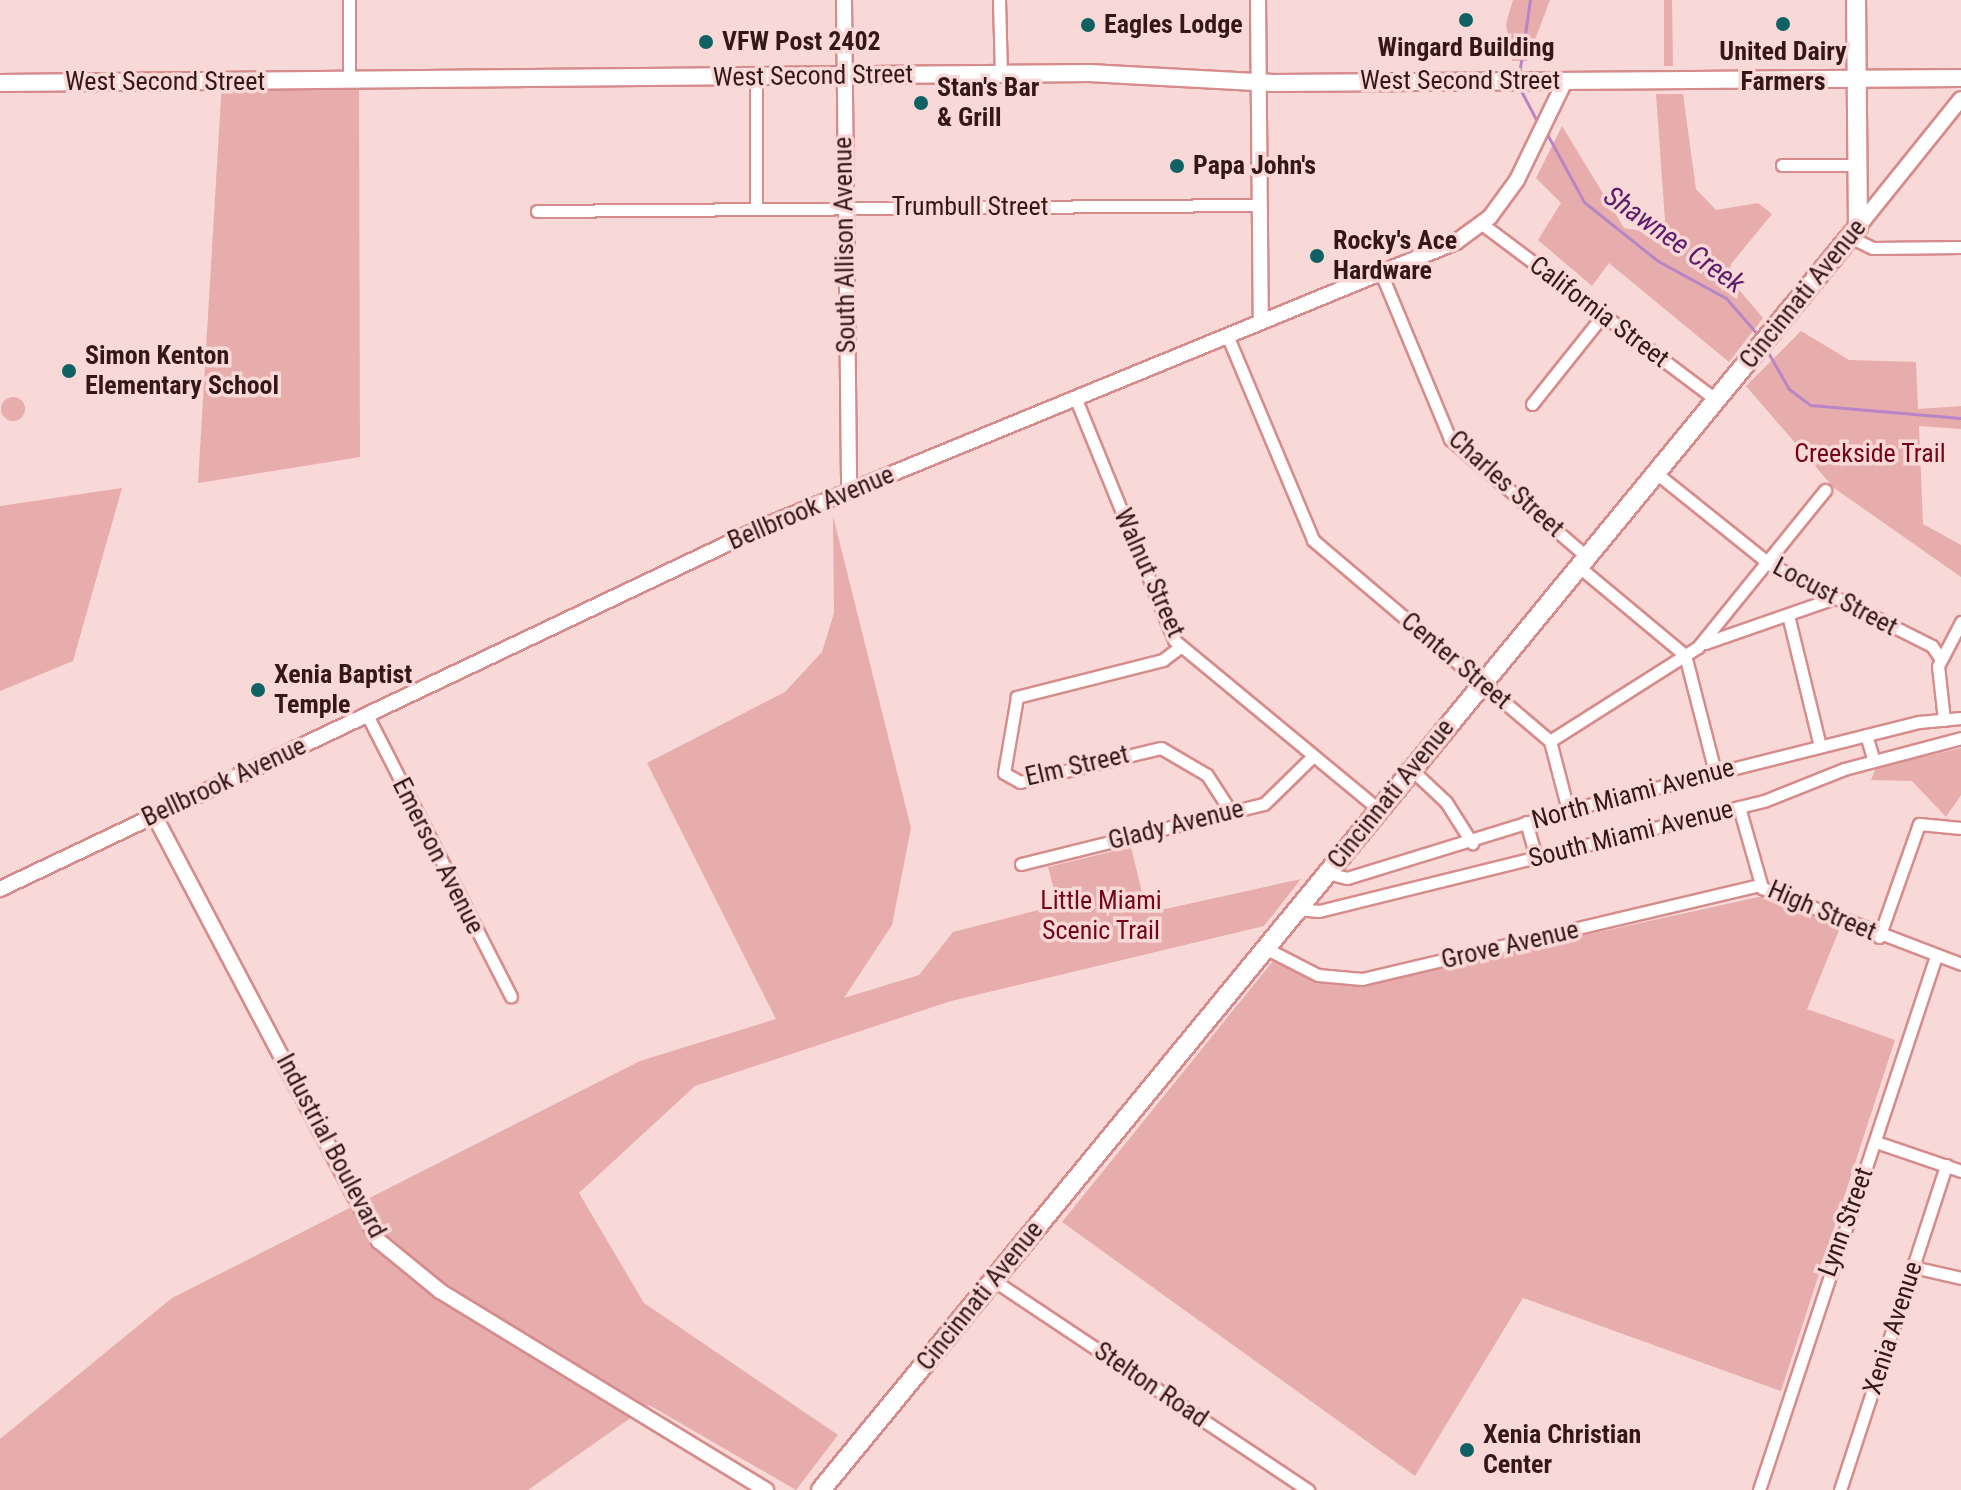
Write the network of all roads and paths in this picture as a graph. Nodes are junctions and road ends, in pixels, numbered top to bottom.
1 (349, 0) edge
2 (844, 0) edge
3 (999, 0) edge
4 (1258, 0) edge
5 (1856, 0) edge
6 (1001, 74) junction
7 (845, 75) junction
8 (756, 77) junction
9 (1961, 78) edge
10 (1857, 79) junction
11 (349, 81) junction
12 (1565, 81) junction
13 (1257, 82) junction
14 (0, 83) edge
15 (1961, 99) edge
16 (1782, 165) dead end
17 (1857, 165) junction
18 (1260, 205) junction
19 (756, 209) junction
20 (844, 209) junction
21 (537, 211) dead end
22 (1482, 224) junction
23 (1854, 232) junction
24 (1961, 247) edge
25 (1381, 273) junction
26 (1603, 315) junction
27 (1261, 322) junction
28 (1227, 335) junction
29 (1075, 397) junction
30 (1716, 400) junction
31 (1532, 404) dead end
32 (1656, 473) junction
33 (849, 490) junction
34 (1825, 490) dead end
35 (1582, 561) junction
36 (1768, 563) junction
37 (1834, 598) junction
38 (1788, 615) junction
39 (1961, 622) edge
40 (1180, 647) junction
41 (1698, 647) junction
42 (1685, 655) junction
43 (1940, 658) junction
44 (1482, 683) junction
45 (367, 715) junction
46 (1961, 718) edge
47 (1944, 720) junction
48 (1866, 735) junction
49 (1961, 738) edge
50 (1550, 741) junction
51 (1820, 746) junction
52 (1313, 756) junction
53 (1874, 761) junction
54 (1411, 769) junction
55 (1715, 772) junction
56 (1739, 807) junction
57 (1378, 809) junction
58 (1568, 810) junction
59 (1231, 812) junction
60 (154, 815) junction
61 (1526, 822) junction
62 (1961, 828) edge
63 (1472, 843) junction
64 (1536, 857) junction
65 (1021, 864) dead end
66 (1327, 873) junction
67 (1759, 885) junction
68 (0, 889) edge
69 (1296, 909) junction
70 (1879, 937) junction
71 (1265, 948) junction
72 (1936, 956) junction
73 (1961, 964) edge
74 (511, 996) dead end
75 (1876, 1142) junction
76 (1946, 1165) junction
77 (1961, 1171) edge
78 (1913, 1267) junction
79 (1961, 1278) edge
80 (993, 1280) junction
81 (766, 1490) edge
82 (821, 1490) edge
83 (1308, 1490) edge
84 (1759, 1490) edge
85 (1840, 1490) edge

1 - 11 street
2 - 7 street, South Allison Avenue
3 - 6 street
4 - 13 street
5 - 10 highway
6 - 7 main road, West Second Street
6 - 13 main road, West Second Street
7 - 8 main road, West Second Street
7 - 20 street, South Allison Avenue
8 - 11 main road, West Second Street
8 - 19 street
9 - 10 main road, West Second Street
10 - 12 main road, West Second Street
10 - 17 highway
11 - 14 main road, West Second Street
12 - 13 main road, West Second Street
12 - 22 street
13 - 18 street
15 - 23 street, Cincinnati Avenue
16 - 17 street
17 - 23 highway
18 - 20 street, Trumbull Street
18 - 27 street
19 - 20 street, Trumbull Street
19 - 21 street, Trumbull Street
20 - 33 street, South Allison Avenue
22 - 25 street, Bellbrook Avenue
22 - 26 street, California Street
23 - 24 street
23 - 30 highway, Cincinnati Avenue
25 - 27 street, Bellbrook Avenue
25 - 35 street, Charles Street
26 - 30 street, California Street
26 - 31 street
27 - 28 street, Bellbrook Avenue
28 - 29 street, Bellbrook Avenue
28 - 44 street, Center Street
29 - 33 street, Bellbrook Avenue
29 - 40 street, Walnut Street
30 - 32 highway, Cincinnati Avenue
32 - 35 highway, Cincinnati Avenue
32 - 36 street, Locust Street
33 - 45 street, Bellbrook Avenue
34 - 36 street
35 - 42 street, Charles Street
35 - 44 highway, Cincinnati Avenue
36 - 37 street, Locust Street
36 - 41 street
37 - 38 street
37 - 43 street, Locust Street
38 - 41 street
38 - 51 street
39 - 43 street
40 - 52 street, Walnut Street
40 - 59 street, Elm Street
41 - 42 street
42 - 50 street
42 - 55 street
43 - 47 street
44 - 50 street, Center Street
44 - 54 highway, Cincinnati Avenue
45 - 60 street, Bellbrook Avenue
45 - 74 street, Emerson Avenue
46 - 47 street, North Miami Avenue
47 - 48 street, North Miami Avenue
48 - 51 street, North Miami Avenue
48 - 53 street
49 - 53 street, South Miami Avenue
50 - 58 street
51 - 55 street, North Miami Avenue
52 - 57 street, Walnut Street
52 - 59 street, Glady Avenue
53 - 56 street, South Miami Avenue
54 - 57 highway, Cincinnati Avenue
54 - 63 street
55 - 58 street, North Miami Avenue
56 - 64 street, South Miami Avenue
56 - 67 street, High Street
57 - 66 highway, Cincinnati Avenue
58 - 61 street, North Miami Avenue
59 - 65 street, Glady Avenue
60 - 68 street, Bellbrook Avenue
60 - 81 street, Industrial Boulevard
61 - 63 street, North Miami Avenue
61 - 64 street
62 - 70 street
63 - 66 street, North Miami Avenue
64 - 69 street, South Miami Avenue
66 - 69 highway, Cincinnati Avenue
67 - 70 street, High Street
67 - 71 street, Grove Avenue
69 - 71 highway, Cincinnati Avenue
70 - 72 street, High Street
71 - 80 highway, Cincinnati Avenue
72 - 73 street, High Street
72 - 75 street, Lynn Street
75 - 76 street
75 - 84 street, Lynn Street
76 - 77 street
76 - 78 street, Xenia Avenue
78 - 79 street
78 - 85 street, Xenia Avenue
80 - 82 highway, Cincinnati Avenue
80 - 83 street, Stelton Road

